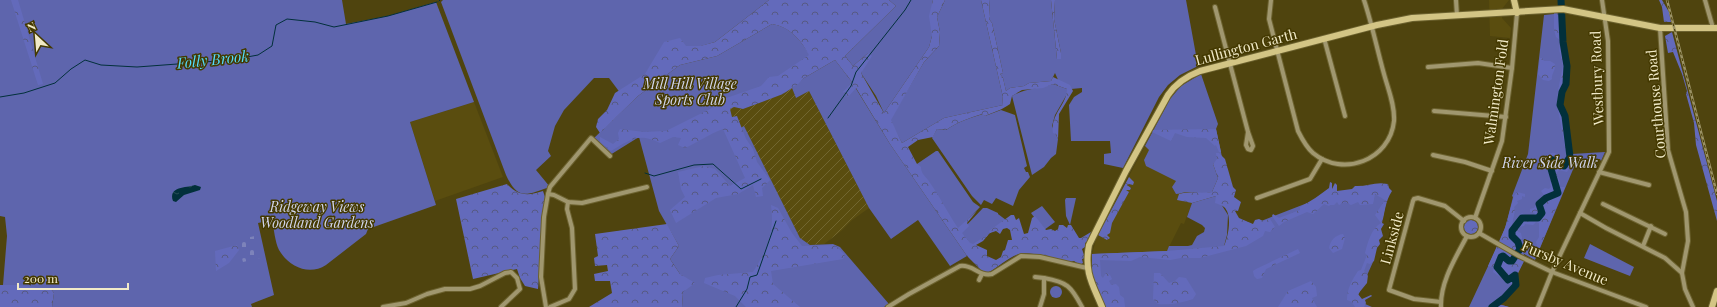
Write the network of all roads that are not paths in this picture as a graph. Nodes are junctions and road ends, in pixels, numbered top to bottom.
1 (1270, 0) edge
2 (1364, 0) edge
3 (1456, 0) edge
4 (1514, 0) edge
5 (1602, 0) edge
6 (1705, 0) edge
7 (1215, 7) dead end
8 (1517, 13) junction
9 (1457, 16) junction
10 (1605, 17) junction
11 (1371, 26) junction
12 (1660, 28) junction
13 (1715, 28) edge
14 (1324, 38) junction
15 (1277, 51) junction
16 (1230, 63) junction
17 (1428, 67) dead end
18 (1512, 68) junction
19 (1434, 110) dead end
20 (1345, 116) dead end
21 (1506, 117) junction
22 (1248, 132) dead end
23 (1433, 155) dead end
24 (610, 156) dead end
25 (1322, 159) junction
26 (1492, 172) junction
27 (1599, 172) junction
28 (1649, 185) dead end
29 (647, 187) dead end
30 (548, 194) junction
31 (1257, 198) dead end
32 (568, 202) junction
33 (1603, 204) dead end
34 (1580, 213) junction
35 (1475, 218) junction
36 (1464, 221) junction
37 (1651, 226) junction
38 (1479, 233) junction
39 (1665, 234) dead end
40 (1467, 236) junction
41 (1643, 246) junction
42 (1087, 268) junction
43 (1552, 272) junction
44 (1682, 273) junction
45 (982, 274) junction
46 (1035, 277) dead end
47 (1044, 278) junction
48 (979, 280) dead end
49 (1717, 291) edge
50 (1440, 302) junction
51 (383, 307) edge
52 (501, 307) edge
53 (546, 307) edge
54 (550, 307) edge
55 (888, 307) edge
56 (1040, 307) edge
57 (1082, 307) edge
58 (1102, 307) edge
59 (1441, 307) edge
60 (1538, 307) edge
61 (1646, 307) edge
62 (1693, 307) edge
63 (1712, 307) edge

1 - 15 street
2 - 11 street
3 - 9 street
4 - 8 street
5 - 10 street, Westbury Road
6 - 13 street
7 - 16 street
8 - 9 street, Lullington Garth
8 - 10 street, Lullington Garth
8 - 18 street, Walmington Fold
9 - 11 street, Lullington Garth
10 - 12 street, Lullington Garth
10 - 27 street, Westbury Road
11 - 14 street, Lullington Garth
11 - 25 street
12 - 13 street, Lullington Garth
12 - 44 street, Courthouse Road
14 - 15 street, Lullington Garth
14 - 20 street
15 - 16 street, Lullington Garth
15 - 25 street
16 - 22 street
16 - 42 street, Lullington Garth
17 - 18 street
18 - 21 street, Walmington Fold
19 - 21 street
21 - 26 street, Walmington Fold
23 - 26 street
24 - 30 street
25 - 31 street
26 - 35 street, Walmington Fold
27 - 28 street
27 - 34 street
29 - 32 street
30 - 32 street
30 - 53 street
32 - 54 street
33 - 37 street
34 - 41 street
34 - 43 street
35 - 36 street
35 - 38 street
36 - 40 street
36 - 50 street, Linkside
37 - 39 street
37 - 41 street
38 - 40 street
38 - 43 street, Fursby Avenue
40 - 50 street
41 - 44 street
42 - 45 street
42 - 58 street
43 - 60 street
43 - 61 street, Fursby Avenue
44 - 62 street
45 - 48 street
45 - 55 street
46 - 47 street
47 - 56 street
47 - 57 street
49 - 63 street
50 - 59 street
51 - 52 street

